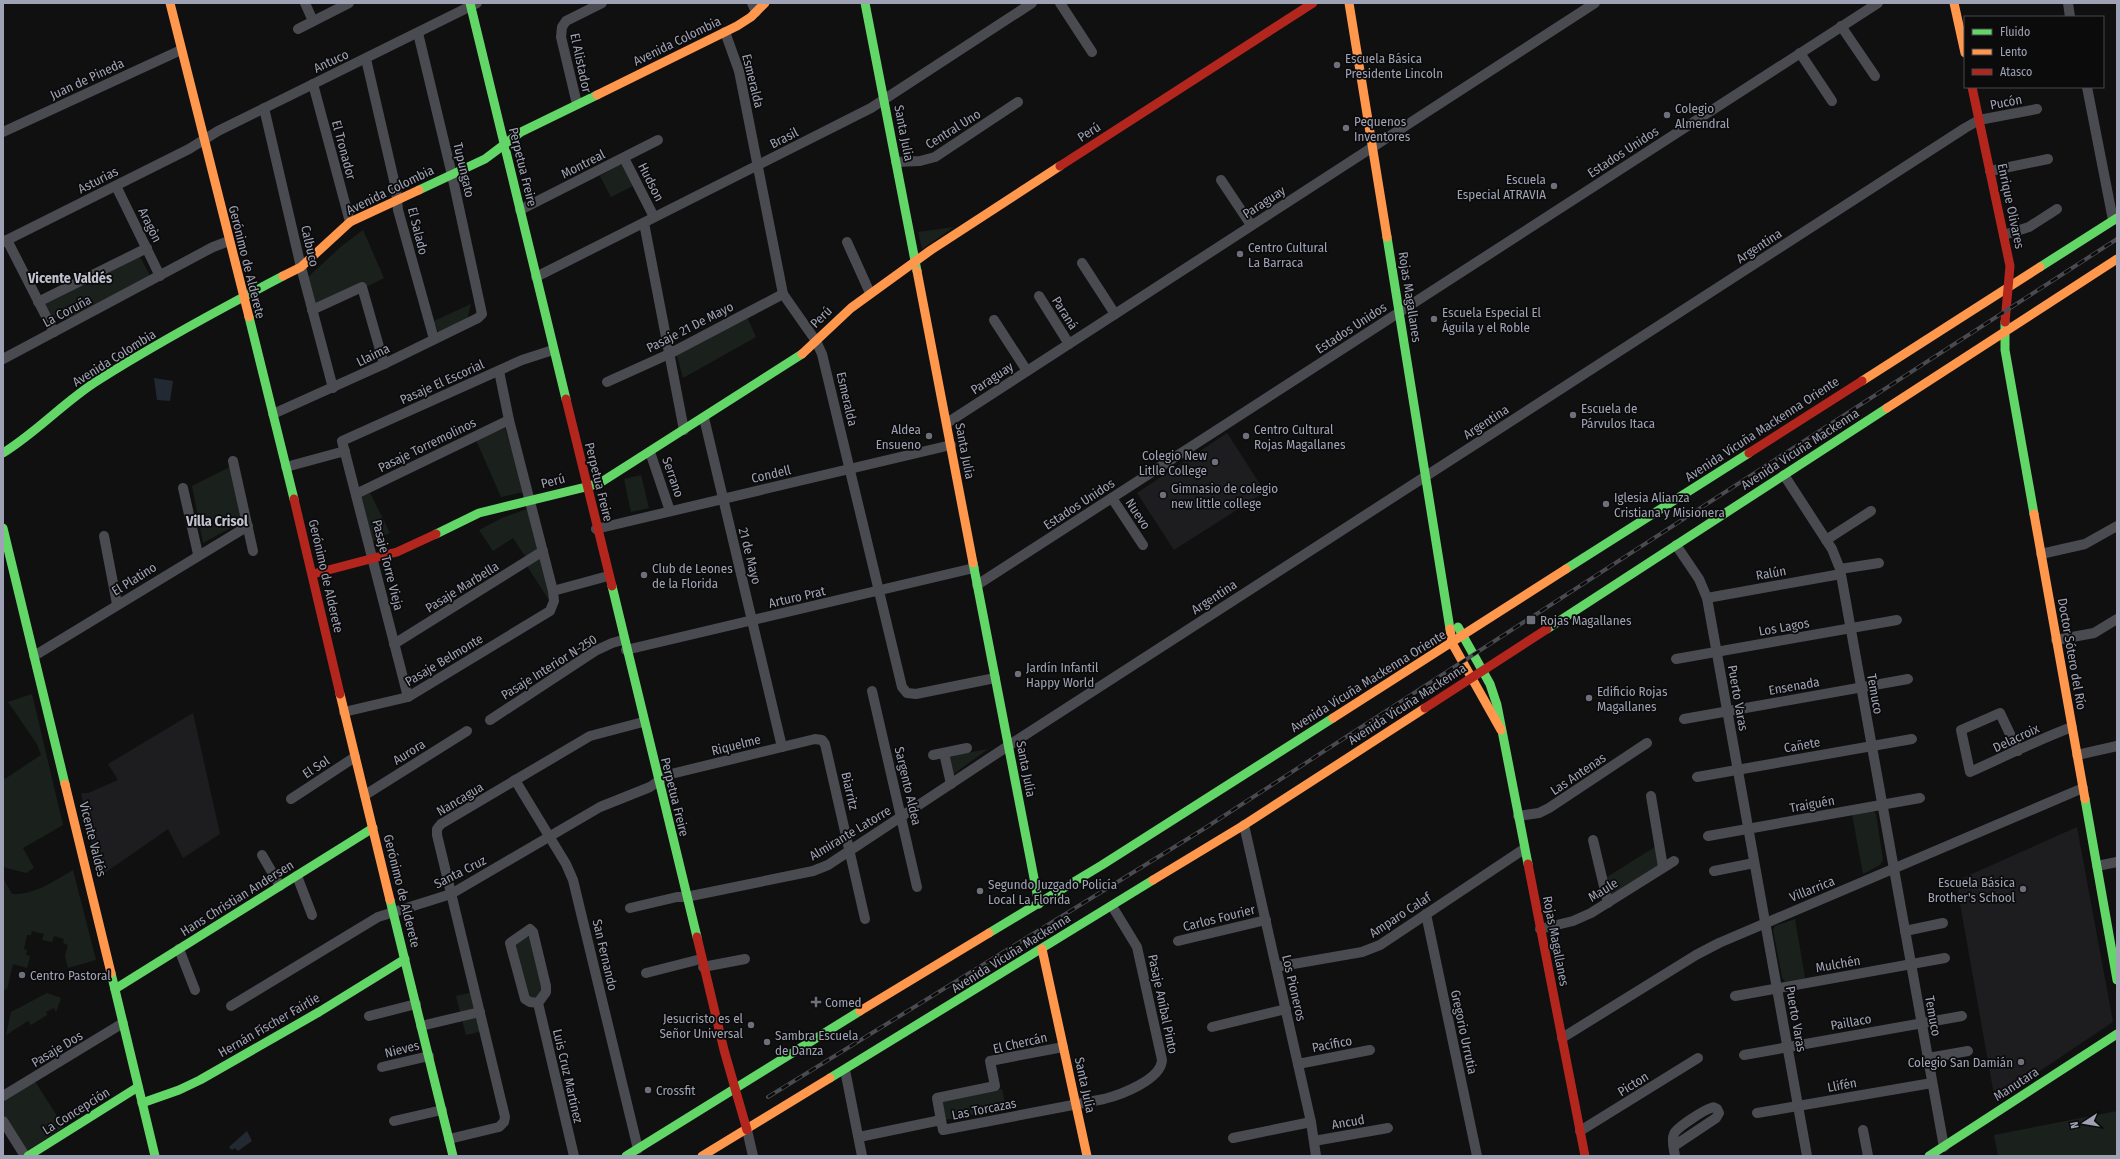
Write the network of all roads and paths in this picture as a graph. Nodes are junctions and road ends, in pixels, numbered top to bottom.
1 (170, 3) edge
2 (305, 3) edge
3 (349, 3) edge
4 (602, 3) edge
5 (765, 3) edge
6 (865, 3) edge
7 (1032, 3) edge
8 (1060, 3) edge
9 (1313, 3) edge
10 (1349, 3) edge
11 (1595, 3) edge
12 (1878, 3) edge
13 (1954, 3) edge
14 (2068, 3) edge
15 (473, 4) edge
16 (754, 8) edge
17 (2070, 16) edge
18 (313, 21) junction
19 (1842, 26) junction
20 (298, 29) dead end
21 (725, 32) junction
22 (418, 33) junction
23 (1964, 48) edge
24 (181, 50) junction
25 (1092, 52) dead end
26 (1800, 53) junction
27 (366, 59) junction
28 (1875, 76) dead end
29 (313, 84) junction
30 (1972, 88) edge
31 (2087, 88) edge
32 (884, 99) junction
33 (1832, 101) dead end
34 (1018, 102) dead end
35 (576, 104) junction
36 (264, 108) junction
37 (2037, 109) dead end
38 (1979, 120) junction
39 (3, 132) edge
40 (204, 140) junction
41 (658, 140) dead end
42 (504, 144) junction
43 (1372, 147) junction
44 (624, 158) junction
45 (2048, 159) dead end
46 (896, 162) junction
47 (758, 165) junction
48 (1990, 171) junction
49 (452, 174) junction
50 (1221, 180) dead end
51 (116, 186) junction
52 (398, 200) junction
53 (2057, 209) dead end
54 (520, 210) junction
55 (654, 217) junction
56 (2115, 219) edge
57 (350, 222) junction
58 (644, 223) junction
59 (1251, 225) junction
60 (2004, 235) junction
61 (5, 241) edge
62 (229, 241) junction
63 (847, 242) dead end
64 (147, 248) junction
65 (2117, 260) edge
66 (915, 261) junction
67 (1082, 263) dead end
68 (301, 267) junction
69 (160, 276) junction
70 (536, 277) junction
71 (2011, 286) junction
72 (870, 293) junction
73 (783, 294) junction
74 (1039, 296) dead end
75 (242, 298) junction
76 (38, 302) junction
77 (312, 310) junction
78 (1400, 312) junction
79 (482, 314) joint
80 (1115, 314) junction
81 (994, 320) dead end
82 (54, 332) junction
83 (2004, 332) junction
84 (434, 339) junction
85 (816, 341) junction
86 (1069, 344) junction
87 (553, 350) junction
88 (669, 354) junction
89 (3, 360) edge
90 (384, 364) junction
91 (499, 371) junction
92 (1027, 371) junction
93 (607, 382) dead end
94 (333, 388) junction
95 (272, 414) junction
96 (704, 418) junction
97 (509, 420) junction
98 (947, 423) junction
99 (684, 430) junction
100 (951, 445) junction
101 (343, 446) junction
102 (650, 452) junction
103 (3, 453) edge
104 (233, 460) dead end
105 (286, 467) junction
106 (850, 469) junction
107 (1784, 475) junction
108 (1426, 476) junction
109 (586, 487) junction
110 (183, 488) dead end
111 (356, 494) junction
112 (1112, 498) junction
113 (723, 499) junction
114 (530, 500) junction
115 (670, 511) junction
116 (1871, 511) dead end
117 (248, 526) junction
118 (2117, 526) edge
119 (3, 528) edge
120 (596, 529) junction
121 (104, 536) dead end
122 (1826, 540) junction
123 (1143, 545) dead end
124 (1676, 545) junction
125 (254, 551) dead end
126 (543, 551) junction
127 (198, 554) junction
128 (2041, 554) junction
129 (372, 559) junction
130 (1879, 562) dead end
131 (974, 568) junction
132 (1840, 572) junction
133 (313, 574) junction
134 (608, 576) junction
135 (977, 585) junction
136 (552, 591) junction
137 (879, 591) junction
138 (1446, 595) junction
139 (1707, 598) junction
140 (117, 604) junction
141 (1897, 620) dead end
142 (2117, 620) edge
143 (752, 621) junction
144 (1850, 628) junction
145 (1462, 636) junction
146 (2056, 640) junction
147 (1452, 643) junction
148 (394, 644) junction
149 (625, 645) junction
150 (1716, 652) junction
151 (34, 656) junction
152 (1676, 659) dead end
153 (1482, 670) junction
154 (1472, 677) junction
155 (995, 678) junction
156 (1908, 679) dead end
157 (1861, 688) junction
158 (872, 691) dead end
159 (408, 696) junction
160 (1727, 711) junction
161 (344, 712) junction
162 (1684, 718) dead end
163 (490, 720) dead end
164 (644, 722) junction
165 (2072, 727) junction
166 (1501, 730) junction
167 (467, 731) dead end
168 (1912, 739) dead end
169 (822, 740) joint
170 (1647, 743) dead end
171 (1008, 746) junction
172 (1872, 746) junction
173 (2117, 746) edge
174 (782, 747) junction
175 (967, 748) dead end
176 (2018, 751) junction
177 (944, 753) junction
178 (933, 755) dead end
179 (2077, 755) junction
180 (355, 757) junction
181 (1738, 770) junction
182 (1697, 777) dead end
183 (515, 780) junction
184 (658, 780) junction
185 (951, 784) junction
186 (2083, 788) junction
187 (365, 795) junction
188 (1651, 796) dead end
189 (1920, 798) dead end
190 (290, 799) dead end
191 (1882, 805) junction
192 (1518, 816) junction
193 (902, 817) junction
194 (1244, 825) junction
195 (373, 828) junction
196 (1748, 828) junction
197 (1708, 836) dead end
198 (549, 837) junction
199 (1593, 840) dead end
200 (1524, 849) junction
201 (850, 850) junction
202 (262, 855) dead end
203 (1674, 860) dead end
204 (2117, 862) edge
205 (1754, 863) junction
206 (2097, 866) junction
207 (1663, 867) junction
208 (1714, 870) dead end
209 (1894, 870) junction
210 (297, 876) junction
211 (280, 886) junction
212 (917, 887) dead end
213 (451, 894) junction
214 (686, 898) junction
215 (1608, 903) junction
216 (1038, 904) junction
217 (1112, 906) junction
218 (630, 908) dead end
219 (393, 911) junction
220 (1426, 914) junction
221 (312, 915) dead end
222 (865, 919) dead end
223 (1266, 920) junction
224 (1765, 922) junction
225 (1943, 923) dead end
226 (1540, 928) junction
227 (1905, 931) junction
228 (1178, 941) dead end
229 (180, 949) junction
230 (1042, 949) junction
231 (2114, 950) edge
232 (1945, 958) dead end
233 (405, 959) junction
234 (745, 959) dead end
235 (702, 963) junction
236 (1911, 964) junction
237 (1276, 967) junction
238 (646, 973) dead end
239 (2117, 980) edge
240 (115, 989) junction
241 (1777, 989) junction
242 (195, 990) dead end
243 (1735, 996) dead end
244 (538, 1003) junction
245 (416, 1004) junction
246 (231, 1006) dead end
247 (1286, 1009) junction
248 (480, 1012) junction
249 (369, 1016) dead end
250 (1962, 1016) dead end
251 (123, 1023) junction
252 (1922, 1023) junction
253 (421, 1026) junction
254 (1212, 1027) dead end
255 (2117, 1034) edge
256 (1562, 1038) junction
257 (1063, 1047) junction
258 (1788, 1047) junction
259 (1370, 1050) dead end
260 (1968, 1051) dead end
261 (1744, 1055) dead end
262 (429, 1056) junction
263 (1698, 1058) dead end
264 (1928, 1058) junction
265 (1298, 1064) junction
266 (382, 1067) dead end
267 (845, 1070) junction
268 (1932, 1083) junction
269 (138, 1087) junction
270 (734, 1088) junction
271 (3, 1096) edge
272 (142, 1103) junction
273 (1076, 1104) junction
274 (1798, 1106) junction
275 (442, 1110) junction
276 (1757, 1113) dead end
277 (941, 1120) junction
278 (3, 1121) edge
279 (394, 1121) dead end
280 (1311, 1122) junction
281 (1388, 1128) dead end
282 (747, 1130) junction
283 (1863, 1130) dead end
284 (1580, 1131) junction
285 (859, 1137) junction
286 (1233, 1138) dead end
287 (449, 1139) junction
288 (1314, 1141) junction
289 (1944, 1147) junction
290 (638, 1149) junction
291 (1674, 1151) edge
292 (26, 1156) edge
293 (155, 1156) edge
294 (453, 1156) edge
295 (574, 1156) edge
296 (626, 1156) edge
297 (702, 1156) edge
298 (752, 1156) edge
299 (862, 1156) edge
300 (1087, 1156) edge
301 (1316, 1156) edge
302 (1477, 1156) edge
303 (1585, 1156) edge
304 (1807, 1156) edge
305 (1868, 1156) edge
306 (1929, 1156) edge

1 - 24 main road, Gerónimo de Alderete
2 - 18 street
3 - 18 street
4 - 35 street, El Alistador
5 - 16 main road, Avenida Colombia
6 - 32 main road, Santa Julia
7 - 32 street, Brasil
8 - 25 street
9 - 66 main road, Perú
10 - 43 main road, Rojas Magallanes
11 - 43 street, Paraguay
12 - 19 street, Estados Unidos
13 - 23 main road
14 - 17 street
15 - 22 street, Antuco
15 - 42 main road, Perpetua Freire
16 - 21 main road, Avenida Colombia
18 - 20 street
19 - 26 street, Estados Unidos
19 - 28 street
21 - 35 main road, Avenida Colombia
21 - 47 street, Esmeralda
22 - 27 street, Antuco
22 - 49 street, Tupungato
24 - 39 street, Juan de Pineda
24 - 40 main road, Gerónimo de Alderete
26 - 33 street
26 - 78 street, Estados Unidos
27 - 29 street, Antuco
27 - 52 street, El Salado
29 - 36 street, Antuco
29 - 57 street, El Tronador
30 - 38 main road, Enrique Olivares
31 - 56 street
32 - 46 main road, Santa Julia
32 - 47 street, Brasil
34 - 46 street, Central Uno
35 - 42 main road, Avenida Colombia
36 - 40 street, Antuco
36 - 68 street, Calbuco
37 - 38 street, Pucón
38 - 48 main road, Enrique Olivares
38 - 108 street, Argentina
40 - 51 street, Asturias
40 - 62 main road, Gerónimo de Alderete
41 - 44 street, Montreal
42 - 49 main road, Avenida Colombia
42 - 54 main road, Perpetua Freire
43 - 59 street, Paraguay
43 - 78 main road, Rojas Magallanes
44 - 54 street, Montreal
44 - 55 street, Hudson
45 - 48 street
46 - 66 main road, Santa Julia
47 - 55 street, Brasil
47 - 73 street, Esmeralda
48 - 60 main road, Enrique Olivares
49 - 52 main road, Avenida Colombia
49 - 79 street, Tupungato
50 - 59 street
51 - 61 street, Asturias
51 - 64 street, Aragòn
52 - 57 main road, Avenida Colombia
52 - 84 street, El Salado
53 - 60 street
54 - 70 main road, Perpetua Freire
55 - 58 street, Brasil
56 - 71 main road, Avenida Vicuña Mackenna Oriente
57 - 68 main road, Avenida Colombia
58 - 70 street, Brasil
58 - 88 street
59 - 80 street, Paraguay
60 - 71 main road, Enrique Olivares
61 - 76 street
62 - 69 street, La Coruña
62 - 75 main road, Gerónimo de Alderete
63 - 72 street
64 - 69 street, Aragòn
64 - 76 street
65 - 83 main road, Avenida Vicuña Mackenna
66 - 72 main road, Perú
66 - 98 main road, Santa Julia
67 - 80 street
68 - 75 main road, Avenida Colombia
68 - 77 street, Calbuco
69 - 82 street, La Coruña
70 - 87 main road, Perpetua Freire
71 - 83 main road, Enrique Olivares
71 - 145 main road, Avenida Vicuña Mackenna Oriente
72 - 85 main road, Perú
73 - 85 street, Esmeralda
73 - 88 street, Pasaje 21 De Mayo
74 - 86 street, Paraná
75 - 95 main road, Gerónimo de Alderete
75 - 103 main road, Avenida Colombia
76 - 82 street
77 - 90 street
77 - 94 street, Calbuco
78 - 108 main road, Rojas Magallanes
78 - 112 street, Estados Unidos
79 - 84 street, Llaima
80 - 86 street, Paraguay
81 - 92 street
82 - 89 street, La Coruña
83 - 107 main road, Avenida Vicuña Mackenna
83 - 128 main road, Doctor Sótero del Río
84 - 90 street, Llaima
85 - 96 main road, Perú
85 - 106 street, Esmeralda
86 - 92 street, Paraguay
87 - 91 street, Pasaje El Escorial
87 - 109 main road, Perpetua Freire
88 - 93 street, Pasaje 21 De Mayo
88 - 99 street
90 - 94 street, Llaima
91 - 97 street
91 - 101 street, Pasaje El Escorial
92 - 98 street, Paraguay
94 - 95 street, Llaima
95 - 105 main road, Gerónimo de Alderete
96 - 99 main road, Perú
96 - 113 street, 21 de Mayo
97 - 111 street, Pasaje Torremolinos
97 - 114 street
98 - 100 main road, Santa Julia
99 - 102 main road, Perú
100 - 106 street, Condell
100 - 131 main road, Santa Julia
101 - 105 street, Pasaje El Escorial
101 - 111 street, Pasaje Torre Vieja
102 - 109 main road, Perú
102 - 115 street, Serrano
104 - 117 street
105 - 133 main road, Gerónimo de Alderete
106 - 113 street, Condell
106 - 137 street, Esmeralda
107 - 122 street, Temuco
107 - 124 main road, Avenida Vicuña Mackenna
108 - 138 main road, Rojas Magallanes
108 - 171 street, Argentina
109 - 114 main road, Perú
109 - 120 main road, Perpetua Freire
110 - 127 street
111 - 129 street, Pasaje Torre Vieja
112 - 123 street, Nuevo
112 - 135 street, Estados Unidos
113 - 115 street, Condell
113 - 143 street, 21 de Mayo
114 - 126 street
114 - 129 main road, Perú
115 - 120 street, Condell
116 - 122 street
117 - 125 street
117 - 127 street, El Platino
118 - 128 street
119 - 151 main road, Vicente Valdés
120 - 134 main road, Perpetua Freire
121 - 140 street
122 - 132 street, Temuco
124 - 139 street, Puerto Varas
124 - 153 main road, Avenida Vicuña Mackenna
126 - 136 street
126 - 148 street, Pasaje Marbella
127 - 140 street, El Platino
128 - 146 main road, Doctor Sótero del Río
129 - 133 main road, Perú
129 - 148 street, Pasaje Torre Vieja
130 - 132 street, Ralún
131 - 135 main road, Santa Julia
131 - 137 street, Arturo Prat
132 - 139 street, Ralún
132 - 144 street, Temuco
133 - 161 main road, Gerónimo de Alderete
134 - 136 street
134 - 149 main road, Perpetua Freire
135 - 155 main road, Santa Julia
136 - 159 street, Pasaje Belmonte
137 - 143 street, Arturo Prat
137 - 155 street, Esmeralda
138 - 145 main road, Rojas Magallanes
138 - 147 main road, Rojas Magallanes
139 - 150 street, Puerto Varas
140 - 151 street, El Platino
141 - 144 street, Los Lagos
142 - 146 street
143 - 149 street, Arturo Prat
143 - 174 street, 21 de Mayo
144 - 150 street, Los Lagos
144 - 157 street, Temuco
145 - 147 main road, Avenida Vicuña Mackenna Oriente
145 - 153 main road, Rojas Magallanes
146 - 165 main road, Doctor Sótero del Río
147 - 154 main road, Rojas Magallanes
147 - 216 main road, Avenida Vicuña Mackenna Oriente
148 - 159 street, Pasaje Torre Vieja
149 - 163 street, Pasaje Interior N-250
149 - 164 main road, Perpetua Freire
150 - 152 street, Los Lagos
150 - 160 street, Puerto Varas
151 - 240 main road, Vicente Valdés
153 - 154 main road, Avenida Vicuña Mackenna
153 - 166 main road, Rojas Magallanes
154 - 166 main road, Rojas Magallanes
154 - 194 main road, Avenida Vicuña Mackenna
155 - 171 main road, Santa Julia
156 - 157 street, Ensenada
157 - 160 street, Ensenada
157 - 172 street, Temuco
158 - 193 street, Sargento Aldea
159 - 161 street, Pasaje Belmonte
160 - 162 street, Ensenada
160 - 181 street, Puerto Varas
161 - 180 main road, Gerónimo de Alderete
164 - 183 street, Nancagua
164 - 184 main road, Perpetua Freire
165 - 176 street, Delacroix
165 - 179 main road, Doctor Sótero del Río
166 - 192 main road, Rojas Magallanes
167 - 187 street, Aurora
168 - 172 street, Cañete
169 - 174 street, Riquelme
169 - 201 street, Biarritz
170 - 192 street, Las Antenas
171 - 185 street, Almirante Latorre
171 - 216 main road, Santa Julia
172 - 181 street, Cañete
172 - 191 street, Temuco
173 - 179 street
174 - 184 street, Riquelme
175 - 177 street
176 - 176 street, Delacroix
177 - 178 street
177 - 185 street
179 - 186 main road, Doctor Sótero del Río
180 - 187 main road, Gerónimo de Alderete
180 - 190 street, El Sol
181 - 182 street, Cañete
181 - 196 street, Puerto Varas
183 - 198 street, San Fernando
183 - 213 street, Nancagua
184 - 198 street, Santa Cruz
184 - 214 main road, Perpetua Freire
185 - 193 street, Almirante Latorre
186 - 206 main road, Doctor Sótero del Río
186 - 209 street, Villarrica
187 - 195 main road, Gerónimo de Alderete
188 - 207 street
189 - 191 street, Traiguén
191 - 196 street, Traiguén
191 - 209 street, Temuco
192 - 200 main road, Rojas Magallanes
193 - 201 street, Almirante Latorre
193 - 212 street, Sargento Aldea
194 - 217 main road, Avenida Vicuña Mackenna
194 - 223 street, Los Pioneros
195 - 210 main road, Hans Christian Andersen
195 - 219 main road, Gerónimo de Alderete
196 - 197 street, Traiguén
196 - 205 street, Puerto Varas
198 - 213 street, Santa Cruz
198 - 290 street, San Fernando
199 - 215 street
200 - 220 street, Amparo Calaf
200 - 226 main road, Rojas Magallanes
201 - 214 street, Almirante Latorre
201 - 222 street, Biarritz
202 - 211 street
203 - 207 street, Maule
204 - 206 street
205 - 208 street
205 - 224 street, Puerto Varas
206 - 231 main road, Doctor Sótero del Río
207 - 215 street, Maule
209 - 224 street, Villarrica
209 - 227 street, Temuco
210 - 211 main road, Hans Christian Andersen
210 - 221 street
211 - 229 main road, Hans Christian Andersen
213 - 219 street, Santa Cruz
213 - 248 street, Nancagua
214 - 218 street, Almirante Latorre
214 - 235 main road, Perpetua Freire
215 - 226 street, Maule
216 - 270 main road, Avenida Vicuña Mackenna Oriente
217 - 230 main road, Avenida Vicuña Mackenna
217 - 273 street, Pasaje Aníbal Pinto
219 - 233 main road, Gerónimo de Alderete
219 - 246 street, Santa Cruz
220 - 237 street, Amparo Calaf
220 - 302 street, Gregorio Urrutia
223 - 228 street, Carlos Fourier
223 - 237 street, Los Pioneros
224 - 241 street, Puerto Varas
224 - 256 street, Villarrica
225 - 227 street
226 - 256 main road, Rojas Magallanes
227 - 236 street, Temuco
229 - 240 main road, Hans Christian Andersen
229 - 242 street
230 - 257 main road, Santa Julia
230 - 267 main road, Avenida Vicuña Mackenna
231 - 239 main road, Doctor Sótero del Río
232 - 236 street, Mulchén
233 - 245 main road, Gerónimo de Alderete
233 - 272 main road, Hernán Fischer Fairlie
234 - 235 street
235 - 238 street
235 - 270 main road, Perpetua Freire
236 - 241 street, Mulchén
236 - 252 street, Temuco
237 - 247 street, Los Pioneros
240 - 251 main road, Vicente Valdés
241 - 243 street, Mulchén
241 - 258 street, Puerto Varas
244 - 244 street
244 - 295 street, Luis Cruz Martínez
245 - 249 street
245 - 253 main road, Gerónimo de Alderete
247 - 254 street
247 - 265 street, Los Pioneros
248 - 253 street
248 - 287 street, Nancagua
250 - 252 street, Paillaco
251 - 269 main road, Vicente Valdés
251 - 271 street, Pasaje Dos
252 - 258 street, Paillaco
252 - 264 street, Temuco
253 - 262 main road, Gerónimo de Alderete
255 - 289 main road, Manutara
256 - 284 main road, Rojas Magallanes
257 - 273 main road, Santa Julia
257 - 277 street, El Chercán
258 - 261 street, Paillaco
258 - 274 street, Puerto Varas
259 - 265 street, Pacífico
260 - 264 street
262 - 266 street, Nieves
262 - 275 main road, Gerónimo de Alderete
263 - 284 street, Picton
264 - 268 street, Temuco
265 - 280 street, Los Pioneros
267 - 282 main road, Avenida Vicuña Mackenna
267 - 285 street
268 - 274 street, Llifén
268 - 289 street, Temuco
269 - 272 main road, Vicente Valdés
269 - 292 main road, La Concepción
270 - 282 main road, Perpetua Freire
270 - 290 main road, Avenida Vicuña Mackenna Oriente
272 - 293 main road, Vicente Valdés
273 - 277 street, Las Torcazas
273 - 300 main road, Santa Julia
274 - 276 street, Llifén
274 - 304 street, Puerto Varas
275 - 279 street
275 - 287 main road, Gerónimo de Alderete
277 - 285 street, Las Torcazas
278 - 292 street
280 - 286 street
280 - 288 street, Los Pioneros
281 - 288 street, Ancud
282 - 297 main road, Avenida Vicuña Mackenna
282 - 298 street
283 - 305 street
284 - 303 main road, Rojas Magallanes
285 - 299 street
287 - 294 main road, Gerónimo de Alderete
288 - 301 street, Los Pioneros
289 - 306 main road, Manutara
290 - 296 main road, Avenida Vicuña Mackenna Oriente
291 - 291 street

